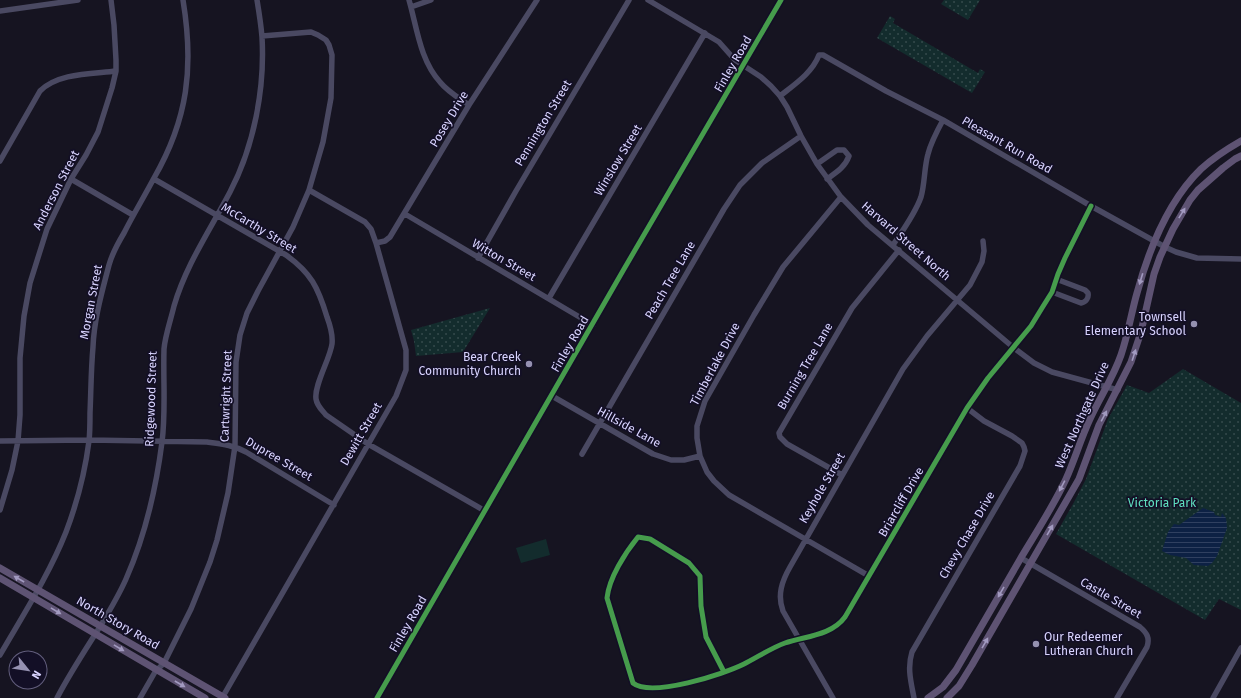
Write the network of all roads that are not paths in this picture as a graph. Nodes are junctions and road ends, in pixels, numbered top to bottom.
1 (78, 0) edge
2 (111, 0) edge
3 (183, 0) edge
4 (257, 0) edge
5 (409, 0) edge
6 (431, 0) edge
7 (536, 0) edge
8 (629, 0) edge
9 (648, 0) edge
10 (781, 0) edge
11 (411, 7) junction
12 (0, 11) edge
13 (705, 33) junction
14 (262, 36) junction
15 (743, 66) junction
16 (116, 70) junction
17 (780, 96) junction
18 (469, 105) junction
19 (943, 120) junction
20 (801, 136) junction
21 (1241, 141) edge
22 (1241, 156) edge
23 (0, 161) edge
24 (817, 164) junction
25 (1201, 170) junction
26 (71, 179) junction
27 (154, 179) junction
28 (828, 179) junction
29 (1210, 179) junction
30 (309, 190) junction
31 (841, 196) junction
32 (1091, 206) junction
33 (405, 214) junction
34 (133, 216) junction
35 (217, 216) junction
36 (983, 241) dead end
37 (1154, 242) junction
38 (376, 243) junction
39 (894, 245) junction
40 (1165, 247) junction
41 (899, 250) junction
42 (280, 252) junction
43 (478, 258) junction
44 (1241, 259) edge
45 (1056, 279) junction
46 (1052, 292) junction
47 (549, 298) junction
48 (958, 300) junction
49 (593, 325) junction
50 (1014, 348) junction
51 (1107, 387) junction
52 (1118, 390) junction
53 (552, 396) junction
54 (967, 408) junction
55 (600, 424) junction
56 (89, 440) junction
57 (0, 441) edge
58 (18, 441) junction
59 (162, 441) junction
60 (368, 444) junction
61 (235, 446) junction
62 (582, 454) dead end
63 (700, 456) junction
64 (842, 475) junction
65 (334, 504) junction
66 (0, 510) edge
67 (485, 511) junction
68 (806, 539) junction
69 (1021, 558) junction
70 (1030, 564) junction
71 (0, 568) edge
72 (869, 576) junction
73 (0, 578) edge
74 (38, 590) junction
75 (33, 597) junction
76 (100, 626) junction
77 (95, 634) junction
78 (799, 639) junction
79 (1241, 648) edge
80 (0, 655) edge
81 (962, 660) junction
82 (164, 663) junction
83 (972, 665) junction
84 (157, 670) junction
85 (724, 672) junction
86 (56, 698) edge
87 (140, 698) edge
88 (205, 698) edge
89 (223, 698) edge
90 (377, 698) edge
91 (833, 698) edge
92 (914, 698) edge
93 (928, 698) edge
94 (947, 698) edge
95 (1116, 698) edge
96 (1212, 698) edge

1 - 12 street
2 - 16 street, Anderson Street
3 - 27 street, Morgan Street
4 - 14 street, Ridgewood Street
5 - 11 street
6 - 11 street
7 - 18 street, Posey Drive
8 - 43 street, Pennington Street
9 - 13 street, Harvard Street North
10 - 15 street, Finley Road
11 - 18 street
13 - 15 street, Harvard Street North
13 - 47 street, Winslow Street
14 - 30 street, Cartwright Street
14 - 35 street, Ridgewood Street
15 - 17 street, Harvard Street North
15 - 49 street, Finley Road
16 - 23 street
16 - 26 street, Anderson Street
17 - 19 street, Pleasant Run Road
17 - 20 street, Harvard Street North
18 - 33 street, Posey Drive
19 - 32 street, Pleasant Run Road
19 - 39 street
20 - 24 street, Harvard Street North
20 - 55 street, Peach Tree Lane
21 - 25 main road, West Northgate Drive
22 - 29 main road, West Northgate Drive
24 - 28 street, Harvard Street North
24 - 28 street
25 - 29 main road
25 - 37 main road, West Northgate Drive
26 - 34 street
26 - 58 street, Anderson Street
27 - 34 street, Morgan Street
27 - 35 street, McCarthy Street
28 - 31 street, Harvard Street North
40 -> 29 main road, West Northgate Drive
30 - 38 street, Dewitt Street
30 - 42 street, Cartwright Street
31 - 39 street, Harvard Street North
31 - 63 street, Timberlake Drive
32 - 37 street, Pleasant Run Road
32 - 45 street, Briarcliff Drive
33 - 38 street, Posey Drive
33 - 43 street, Witton Street
34 - 56 street, Morgan Street
35 - 42 street, McCarthy Street
35 - 59 street, Ridgewood Street
36 - 48 street, Keyhole Street
37 - 40 street, Pleasant Run Road
37 -> 51 main road, West Northgate Drive
38 - 60 street, Dewitt Street
39 - 41 street, Harvard Street North
40 - 44 street, Pleasant Run Road
52 -> 40 main road, West Northgate Drive
41 - 48 street, Harvard Street North
41 - 64 street, Burning Tree Lane
42 - 60 street, McCarthy Street
42 - 61 street, Cartwright Street
43 - 47 street, Witton Street
45 - 46 street, Briarcliff Drive
45 - 46 street
46 - 50 street, Briarcliff Drive
47 - 49 street, Witton Street
48 - 50 street, Harvard Street North
48 - 64 street, Keyhole Street
49 - 53 street, Finley Road
50 - 51 street, Harvard Street North
50 - 54 street, Briarcliff Drive
51 - 52 street, Harvard Street North
51 -> 69 main road, West Northgate Drive
70 -> 52 main road, West Northgate Drive
53 - 55 street, Hillside Lane
53 - 67 street, Finley Road
54 - 72 street, Briarcliff Drive
54 - 92 street, Chevy Chase Drive
55 - 62 street, Peach Tree Lane
55 - 63 street, Hillside Lane
56 - 58 street, Dupree Street
56 - 59 street, Dupree Street
56 - 74 street, Morgan Street
57 - 58 street, Dupree Street
58 - 66 street, Anderson Street
59 - 61 street, Dupree Street
59 - 76 street, Ridgewood Street
60 - 65 street, Dewitt Street
60 - 67 street, McCarthy Street
61 - 65 street, Dupree Street
61 - 82 street, Cartwright Street
63 - 68 street, Timberlake Drive
64 - 68 street, Keyhole Street
65 - 89 street, Dewitt Street
67 - 90 street, Finley Road
68 - 72 street, Timberlake Drive
68 - 78 street, Keyhole Street
69 - 70 street, Castle Street
69 -> 81 main road, West Northgate Drive
83 -> 70 main road, West Northgate Drive
70 - 95 street, Castle Street
74 -> 71 main road, North Story Road
72 - 78 street, Briarcliff Drive
73 - 75 main road, North Story Road
74 - 75 street, Morgan Street
74 - 76 main road, North Story Road
75 -> 77 main road, North Story Road
75 - 80 street, Morgan Street
76 - 77 street, Ridgewood Street
76 - 82 main road, North Story Road
77 -> 84 main road, North Story Road
77 - 86 street, Ridgewood Street
78 - 85 street, Briarcliff Drive
78 - 91 street, Keyhole Street
79 - 96 street
81 - 83 main road
81 - 93 main road, West Northgate Drive
82 - 84 street, Cartwright Street
82 - 89 main road, North Story Road
83 - 94 main road, West Northgate Drive
84 - 87 street, Cartwright Street
84 -> 88 main road, North Story Road
85 - 85 street, Briarcliff Drive

